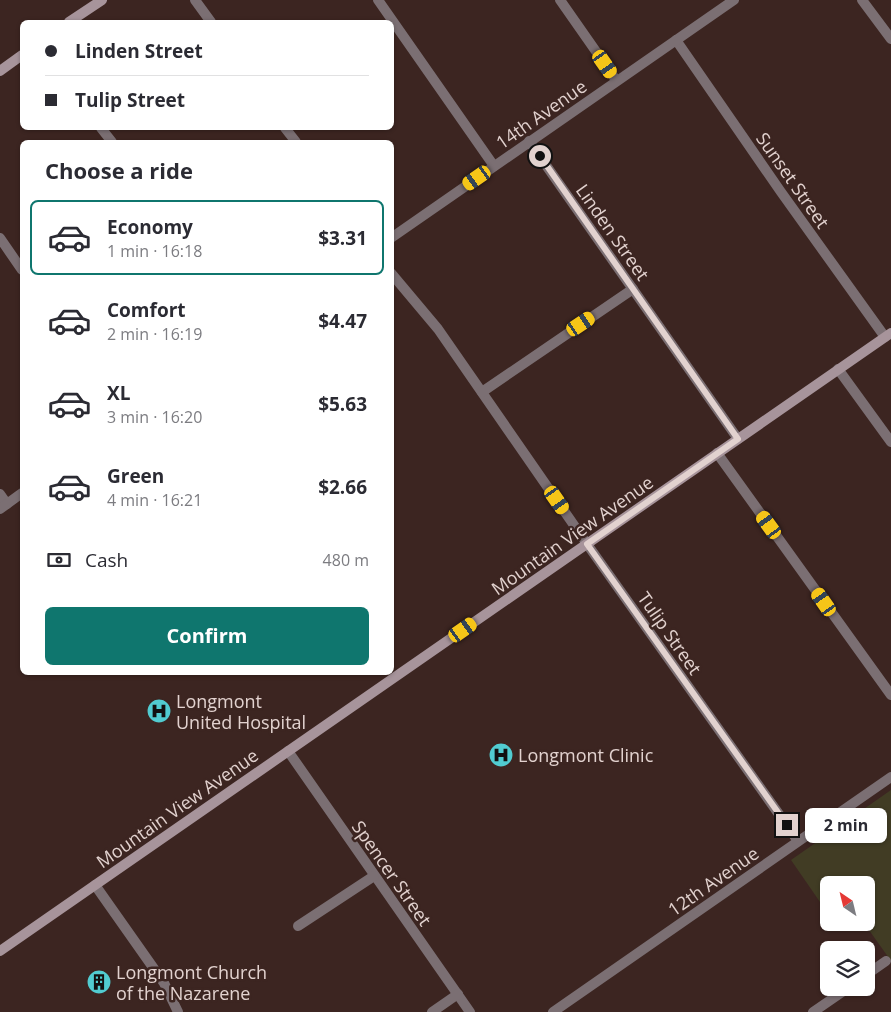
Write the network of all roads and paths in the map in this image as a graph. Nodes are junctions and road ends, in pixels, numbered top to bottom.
1 (102, 0) edge
2 (195, 0) edge
3 (378, 0) edge
4 (560, 0) edge
5 (734, 0) edge
6 (862, 0) edge
7 (73, 20) edge
8 (210, 20) edge
9 (392, 20) edge
10 (394, 23) edge
11 (891, 39) edge
12 (676, 40) junction
13 (20, 56) edge
14 (0, 71) edge
15 (616, 80) junction
16 (103, 130) edge
17 (287, 130) edge
18 (110, 140) edge
19 (294, 140) edge
20 (529, 141) junction
21 (494, 166) junction
22 (394, 236) edge
23 (0, 238) edge
24 (20, 267) edge
25 (394, 277) edge
26 (633, 289) junction
27 (888, 335) edge
28 (838, 369) junction
29 (482, 392) junction
30 (738, 439) junction
31 (891, 442) edge
32 (717, 453) junction
33 (0, 494) edge
34 (20, 494) edge
35 (3, 506) edge
36 (587, 544) junction
37 (891, 695) edge
38 (288, 752) junction
39 (891, 777) edge
40 (798, 841) junction
41 (374, 876) junction
42 (95, 885) junction
43 (298, 926) dead end
44 (0, 951) edge
45 (886, 961) dead end
46 (875, 968) edge
47 (458, 994) junction
48 (835, 996) edge
49 (826, 1002) junction
50 (178, 1012) edge
51 (432, 1012) edge
52 (470, 1012) edge
53 (552, 1012) edge
54 (813, 1012) edge
55 (833, 1012) edge

1 - 7 street
2 - 8 street
3 - 9 street
4 - 15 street
5 - 12 street, 14th Avenue
6 - 11 street
10 - 21 street
12 - 15 street, 14th Avenue
12 - 27 street, Sunset Street
13 - 14 street
15 - 20 street, 14th Avenue
16 - 18 street
17 - 19 street
20 - 21 street, 14th Avenue
20 - 26 street, Linden Street
21 - 22 street, 14th Avenue
23 - 24 street
25 - 29 street, Tulip Street
26 - 29 street
26 - 30 street, Linden Street
27 - 28 street, Mountain View Avenue
28 - 30 street, Mountain View Avenue
28 - 31 street
29 - 36 street, Tulip Street
30 - 32 street, Mountain View Avenue
32 - 36 street, Mountain View Avenue
32 - 37 street
33 - 35 street
34 - 35 street
36 - 38 street, Mountain View Avenue
36 - 40 street, Tulip Street
38 - 41 street, Spencer Street
38 - 42 street, Mountain View Avenue
39 - 40 street, 12th Avenue
40 - 53 street, 12th Avenue
41 - 43 street
41 - 47 street, Spencer Street
42 - 44 street, Mountain View Avenue
42 - 50 street
45 - 46 street
47 - 51 street
47 - 52 street, Spencer Street
48 - 49 street
49 - 54 street
49 - 55 street

